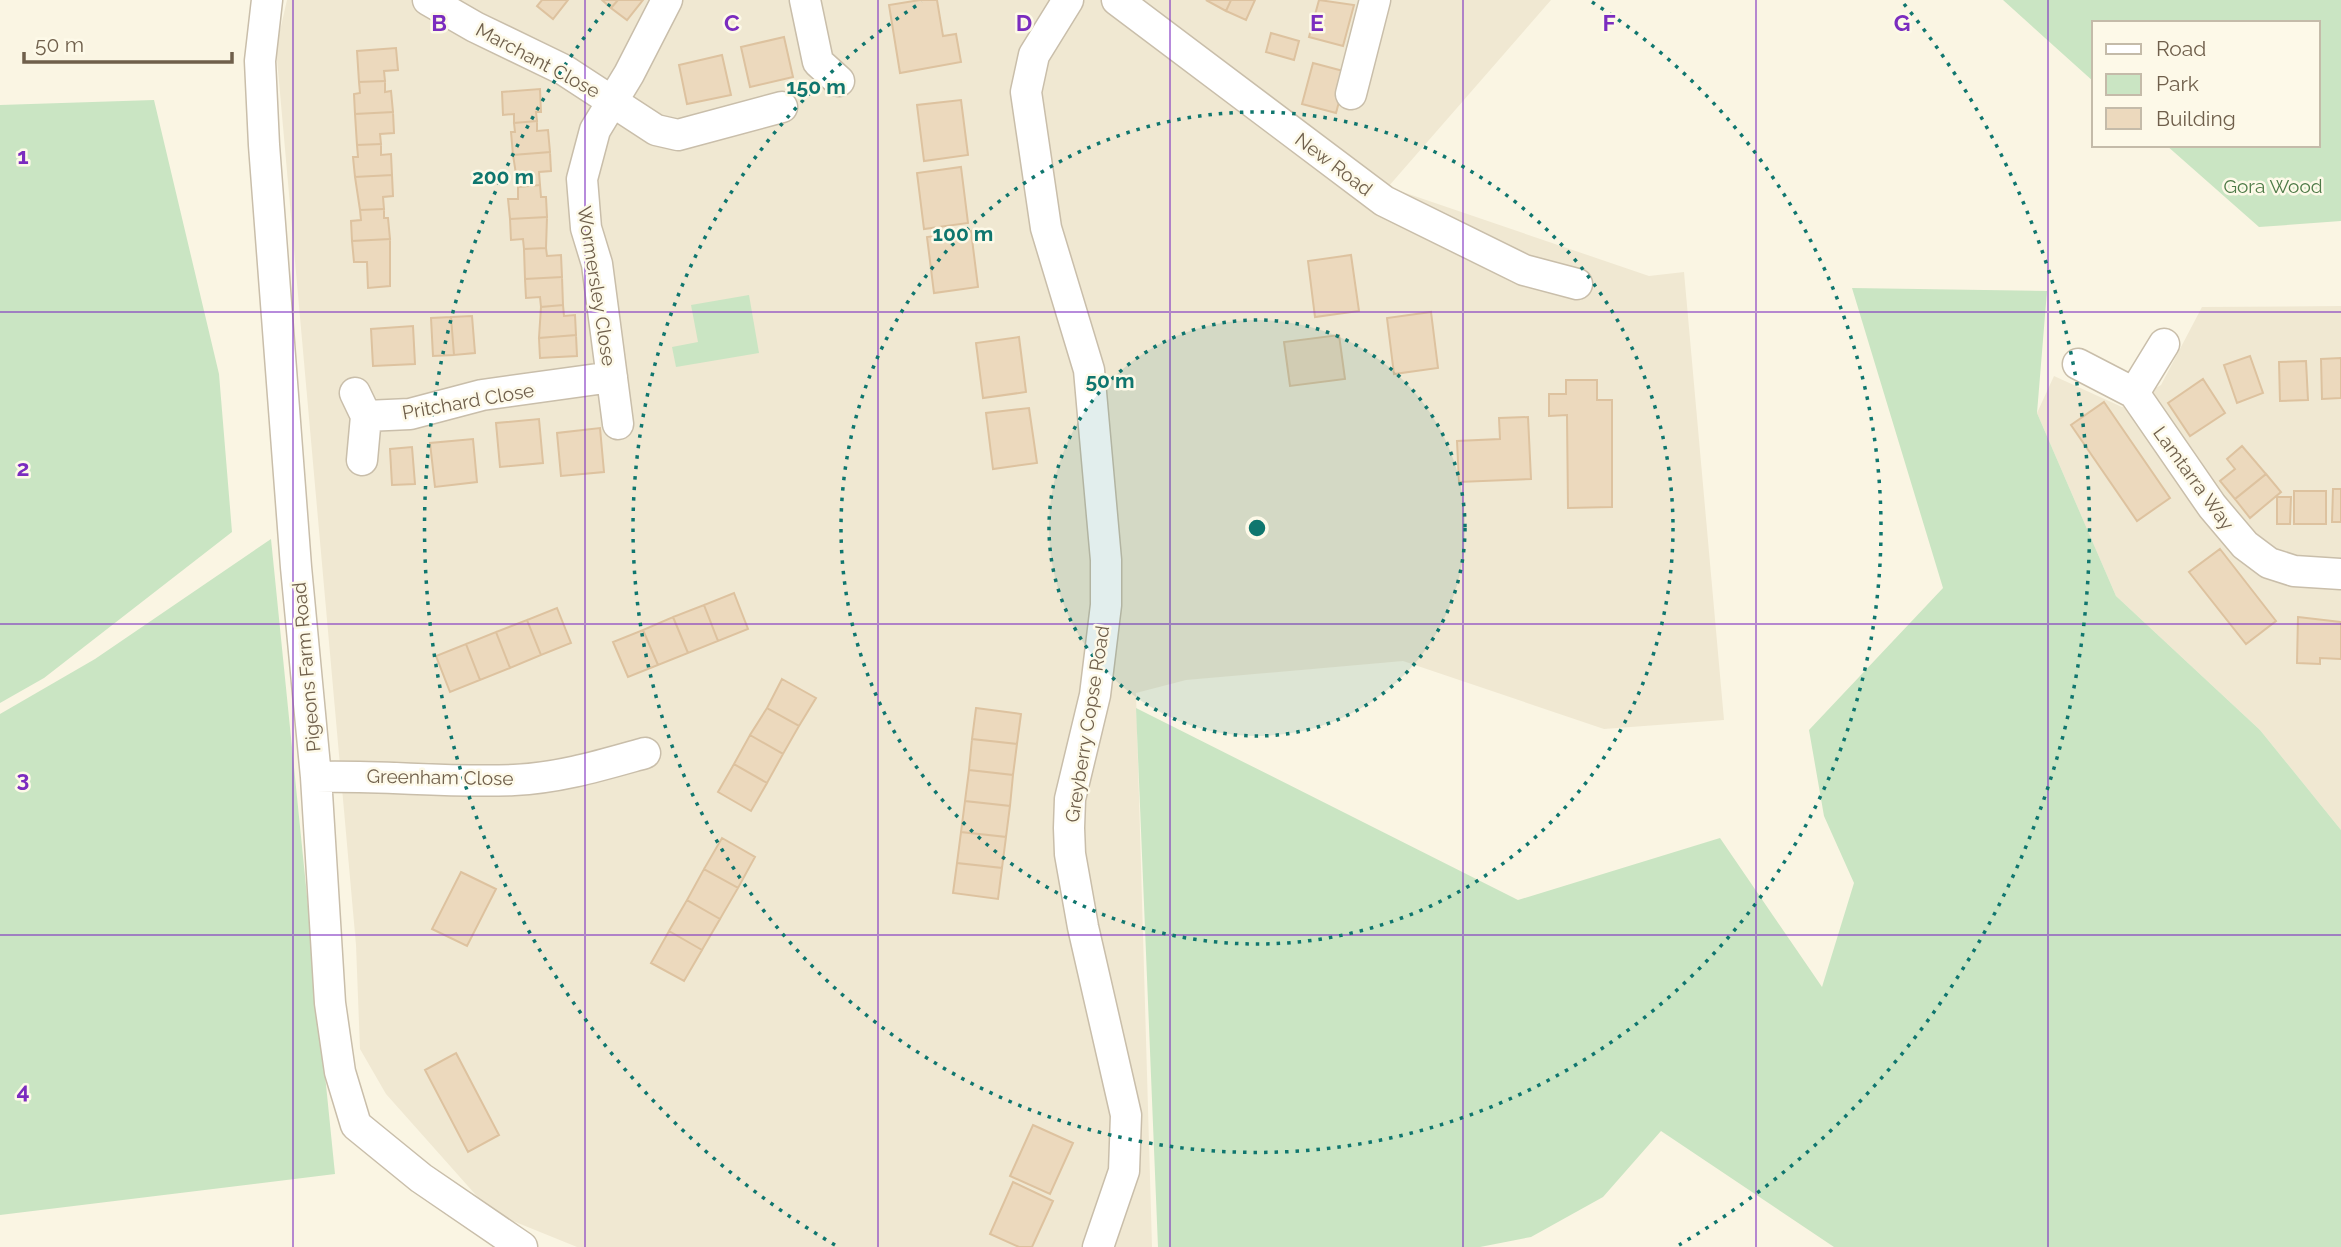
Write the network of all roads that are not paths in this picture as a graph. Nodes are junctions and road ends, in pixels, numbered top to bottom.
1 (267, 0) edge
2 (428, 0) edge
3 (667, 0) edge
4 (805, 0) edge
5 (1068, 0) edge
6 (1117, 0) edge
7 (1375, 0) edge
8 (839, 80) dead end
9 (1351, 94) dead end
10 (611, 99) junction
11 (782, 107) dead end
12 (1577, 284) dead end
13 (2164, 344) dead end
14 (2078, 364) dead end
15 (612, 377) junction
16 (2134, 393) junction
17 (618, 424) dead end
18 (362, 460) dead end
19 (2341, 574) edge
20 (645, 753) dead end
21 (316, 777) junction
22 (522, 1247) edge
23 (1098, 1247) edge

1 - 21 street, Pigeons Farm Road
2 - 10 street, Marchant Close
3 - 10 street, Wormersley Close
4 - 8 street
5 - 23 street, Greyberry Copse Road
6 - 12 street, New Road
7 - 9 street
10 - 11 street, Marchant Close
10 - 15 street, Wormersley Close
13 - 16 street
14 - 16 street, Lamtarra Way
15 - 17 street, Wormersley Close
15 - 18 street, Pritchard Close
16 - 19 street, Lamtarra Way
20 - 21 street, Greenham Close
21 - 22 street, Pigeons Farm Road

